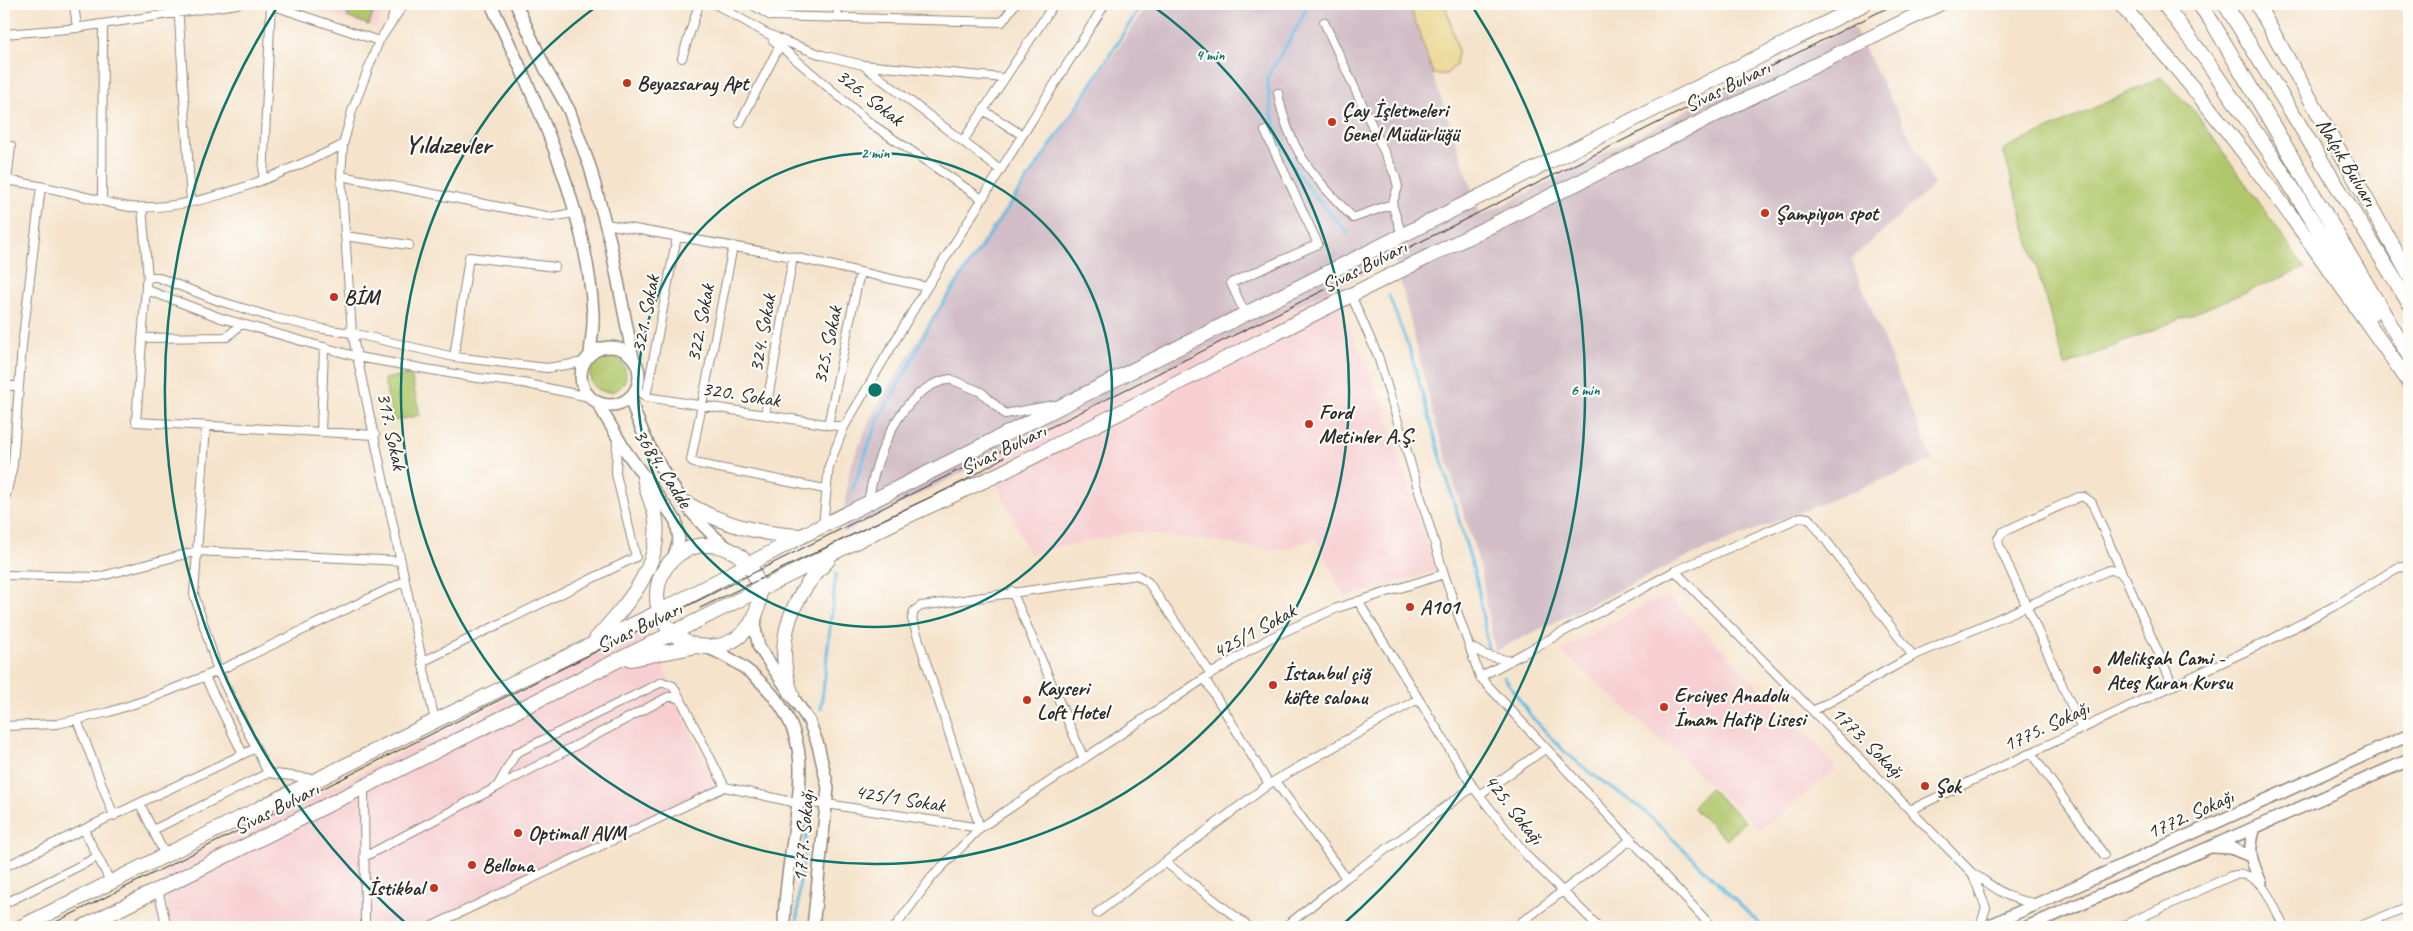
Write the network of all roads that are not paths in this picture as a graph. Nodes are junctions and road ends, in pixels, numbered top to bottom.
1 (74, 4) edge
2 (237, 4) edge
3 (269, 4) edge
4 (395, 4) edge
5 (404, 4) edge
6 (491, 4) edge
7 (516, 4) edge
8 (699, 4) edge
9 (715, 4) edge
10 (751, 4) edge
11 (838, 4) edge
12 (1015, 4) edge
13 (1054, 4) edge
14 (1105, 4) edge
15 (1864, 4) edge
16 (1939, 4) edge
17 (2120, 4) edge
18 (2164, 4) edge
19 (2199, 4) edge
20 (2225, 4) edge
21 (2231, 4) edge
22 (2257, 4) edge
23 (178, 8) edge
24 (838, 18) junction
25 (392, 20) junction
26 (1324, 22) dead end
27 (103, 24) junction
28 (77, 28) junction
29 (4, 34) edge
30 (766, 34) junction
31 (379, 41) junction
32 (2250, 42) junction
33 (780, 45) junction
34 (682, 58) dead end
35 (863, 65) junction
36 (1004, 78) junction
37 (1278, 93) dead end
38 (983, 110) junction
39 (740, 124) dead end
40 (1265, 131) dead end
41 (1022, 135) junction
42 (962, 141) junction
43 (4, 145) edge
44 (343, 145) junction
45 (1000, 170) junction
46 (341, 176) junction
47 (263, 179) junction
48 (6, 180) edge
49 (41, 186) junction
50 (982, 199) junction
51 (102, 201) junction
52 (190, 202) junction
53 (1392, 204) junction
54 (142, 207) junction
55 (574, 214) junction
56 (606, 224) junction
57 (1402, 235) junction
58 (345, 236) junction
59 (677, 236) junction
60 (409, 244) dead end
61 (733, 246) junction
62 (793, 257) junction
63 (554, 267) dead end
64 (860, 272) junction
65 (2409, 274) edge
66 (147, 283) junction
67 (927, 286) junction
68 (1351, 295) junction
69 (2409, 302) edge
70 (1245, 314) junction
71 (241, 324) junction
72 (352, 333) junction
73 (142, 338) junction
74 (324, 347) junction
75 (2409, 356) edge
76 (358, 357) junction
77 (454, 357) junction
78 (587, 358) junction
79 (633, 358) junction
80 (2409, 382) edge
81 (4, 386) edge
82 (19, 386) junction
83 (633, 393) junction
84 (646, 397) junction
85 (593, 400) junction
86 (1066, 403) junction
87 (702, 406) junction
88 (765, 415) junction
89 (828, 425) junction
90 (206, 426) junction
91 (844, 427) junction
92 (321, 432) junction
93 (617, 433) junction
94 (375, 435) junction
95 (644, 477) junction
96 (825, 489) junction
97 (4, 503) edge
98 (686, 503) junction
99 (868, 503) junction
100 (824, 526) junction
101 (802, 536) junction
102 (728, 548) junction
103 (197, 551) junction
104 (834, 554) junction
105 (672, 559) junction
106 (401, 561) junction
107 (749, 564) junction
108 (2409, 566) edge
109 (1675, 571) junction
110 (2122, 573) junction
111 (1444, 574) junction
112 (4, 575) edge
113 (405, 580) junction
114 (759, 590) junction
115 (1012, 592) junction
116 (1358, 601) junction
117 (2026, 606) junction
118 (659, 612) junction
119 (756, 616) junction
120 (673, 633) junction
121 (592, 644) junction
122 (701, 646) junction
123 (1469, 646) junction
124 (1913, 656) junction
125 (1510, 661) junction
126 (422, 662) junction
127 (613, 662) junction
128 (218, 671) junction
129 (1208, 676) junction
130 (205, 677) junction
131 (1480, 677) junction
132 (2173, 686) junction
133 (792, 695) junction
134 (1418, 699) junction
135 (681, 700) junction
136 (1813, 711) junction
137 (77, 720) junction
138 (435, 721) junction
139 (4, 726) edge
140 (2082, 729) junction
141 (2409, 735) edge
142 (256, 748) junction
143 (1545, 749) junction
144 (2032, 753) junction
145 (243, 754) junction
146 (1084, 759) junction
147 (2409, 760) edge
148 (268, 773) junction
149 (316, 779) junction
150 (1272, 783) junction
151 (364, 786) junction
152 (497, 787) junction
153 (724, 787) junction
154 (1473, 787) junction
155 (1479, 794) junction
156 (797, 803) junction
157 (140, 804) junction
158 (827, 804) junction
159 (1910, 810) junction
160 (114, 816) junction
161 (2255, 827) junction
162 (980, 828) junction
163 (84, 830) junction
164 (153, 830) junction
165 (1632, 839) junction
166 (2211, 847) junction
167 (165, 855) junction
168 (2104, 855) dead end
169 (2250, 856) junction
170 (98, 857) junction
171 (364, 857) junction
172 (1165, 862) junction
173 (4, 867) edge
174 (1972, 873) junction
175 (1346, 878) junction
176 (110, 882) junction
177 (2261, 883) junction
178 (158, 890) junction
179 (1562, 892) junction
180 (2038, 903) junction
181 (4, 904) edge
182 (2409, 906) edge
183 (1097, 913) dead end
184 (21, 927) edge
185 (83, 927) edge
186 (167, 927) edge
187 (365, 927) edge
188 (430, 927) edge
189 (784, 927) edge
190 (813, 927) edge
191 (894, 927) edge
192 (1249, 927) edge
193 (1285, 927) edge
194 (1515, 927) edge
195 (1599, 927) edge
196 (1712, 927) edge
197 (1980, 927) edge
198 (1986, 927) edge
199 (2027, 927) edge
200 (2120, 927) edge
201 (2284, 927) edge
202 (2358, 927) edge

1 - 28 street
2 - 23 street
3 - 31 street
3 - 47 street
4 - 25 street
5 - 25 street, 317. Sokak
6 - 55 street
7 - 56 street
8 - 34 street
9 - 30 street
10 - 24 street
11 - 24 street
12 - 24 street
13 - 36 street
14 - 41 street
15 - 57 highway, Sivas Bulvarı
16 - 68 highway, Sivas Bulvarı
17 - 80 highway
18 - 80 highway
19 - 75 highway
20 - 32 highway
21 - 32 highway
22 - 65 highway
23 - 27 street
23 - 52 street
25 - 31 street, 317. Sokak
26 - 53 street
27 - 28 street
27 - 51 street
28 - 29 street
30 - 33 street, 326. Sokak
30 - 35 street
31 - 44 street, 317. Sokak
32 - 69 highway, Nalçık Bulvarı
33 - 39 street
33 - 50 street, 326. Sokak
35 - 36 street
35 - 42 street
36 - 38 street
37 - 53 street
38 - 41 street
38 - 42 street
40 - 70 street
41 - 45 street
42 - 45 street
43 - 48 street
44 - 46 street, 317. Sokak
44 - 47 street
45 - 50 street
46 - 55 street
46 - 58 street, 317. Sokak
47 - 52 street
48 - 49 street
49 - 51 street
49 - 82 street
50 - 67 street
51 - 54 street
52 - 54 street
53 - 57 street
54 - 66 street
55 - 78 street
56 - 59 street
56 - 79 street
57 - 70 highway, Sivas Bulvarı
58 - 60 street
58 - 72 street, 317. Sokak
59 - 61 street
59 - 84 street, 321. Sokak
61 - 62 street
61 - 87 street, 322. Sokak
62 - 64 street
62 - 88 street, 324. Sokak
63 - 77 street
64 - 67 street
64 - 89 street, 325. Sokak
66 - 71 street
66 - 72 street
66 - 73 street
67 - 91 street
68 - 104 highway, Sivas Bulvarı
68 - 111 street
70 - 86 highway, Sivas Bulvarı
71 - 73 street
71 - 74 street
72 - 76 street, 317. Sokak
72 - 77 street
73 - 90 street
74 - 76 street
74 - 92 street
76 - 85 street
76 - 94 street, 317. Sokak
77 - 78 street
78 - 79 street
78 - 85 street
79 - 83 street
81 - 82 street
82 - 97 street
83 - 84 street, 320. Sokak
83 - 85 street
83 - 98 street, 3684. Cadde
84 - 87 street, 320. Sokak
85 - 93 street, 3684. Cadde
86 - 99 highway, Sivas Bulvarı
86 - 99 street
87 - 88 street, 320. Sokak
87 - 96 street, 322. Sokak
88 - 89 street, 320. Sokak
89 - 91 street, 320. Sokak
90 - 92 street
90 - 103 street
91 - 96 street
92 - 94 street
93 - 95 street, 3684. Cadde
93 - 126 street
94 - 106 street, 317. Sokak
95 - 105 street, 3684. Cadde
95 - 121 highway
96 - 100 street
98 - 101 highway
98 - 102 street, 3684. Cadde
99 - 100 highway, Sivas Bulvarı
100 - 101 highway, Sivas Bulvarı
101 - 107 highway, Sivas Bulvarı
102 - 105 highway
102 - 107 highway
103 - 106 street
103 - 112 street
103 - 128 street
104 - 114 highway, Sivas Bulvarı
104 - 133 highway
105 - 118 highway
106 - 113 street, 317. Sokak
107 - 114 highway
107 - 118 highway, Sivas Bulvarı
108 - 132 street, 1775. Sokağı
109 - 124 street
109 - 125 street
109 - 136 street, 1773. Sokağı
110 - 117 street
110 - 117 street
110 - 132 street
111 - 116 street, 425/1 Sokak
111 - 123 street
113 - 126 street, 317. Sokak
113 - 128 street
114 - 119 highway
114 - 120 highway, Sivas Bulvarı
115 - 129 street
115 - 146 street
115 - 162 street
116 - 129 street, 425/1 Sokak
116 - 134 street, 425. Sokağı
117 - 124 street
117 - 140 street
118 - 120 highway
118 - 121 highway, Sivas Bulvarı
119 - 122 highway
119 - 133 street, 1777. Sokağı
120 - 122 highway
120 - 127 highway, Sivas Bulvarı
121 - 138 highway, Sivas Bulvarı
122 - 127 highway
122 - 156 street, 1777. Sokağı
123 - 125 street
123 - 131 street
124 - 136 street
125 - 131 street
126 - 138 street, 317. Sokak
127 - 151 highway, Sivas Bulvarı
128 - 130 street
128 - 142 street
129 - 146 street, 425/1 Sokak
129 - 150 street
130 - 137 street
130 - 145 street
131 - 143 street
132 - 140 street, 1775. Sokağı
133 - 158 street, 1777. Sokağı
134 - 150 street
134 - 154 street, 425. Sokağı
135 - 152 street
135 - 152 street
135 - 153 street
136 - 159 street, 1773. Sokağı
137 - 139 street
137 - 160 street
138 - 149 highway, Sivas Bulvarı
140 - 144 street, 1775. Sokağı
141 - 180 street, 1772. Sokağı
142 - 145 street
142 - 148 street
143 - 155 street
143 - 165 street
144 - 159 street, 1775. Sokağı
144 - 168 street
145 - 157 street
146 - 162 street, 425/1 Sokak
147 - 161 street, 1772. Sokağı
148 - 149 street
148 - 164 street
149 - 167 highway, Sivas Bulvarı
150 - 172 street
150 - 175 street
151 - 171 street
151 - 178 highway, Sivas Bulvarı
152 - 171 street
153 - 156 street, 425/1 Sokak
153 - 188 street
154 - 155 street, 425. Sokağı
154 - 175 street
155 - 179 street, 425. Sokağı
156 - 158 street, 425/1 Sokak
156 - 189 street, 1777. Sokağı
157 - 160 street
157 - 164 street
158 - 162 street, 425/1 Sokak
158 - 190 street, 1777. Sokağı
159 - 174 street, 1773. Sokağı
160 - 163 street
161 - 166 street, 1772. Sokağı
161 - 169 street
162 - 191 street
163 - 170 street
163 - 173 street
164 - 167 street
165 - 179 street
165 - 196 street
166 - 169 street
166 - 199 street, 1772. Sokağı
167 - 176 highway, Sivas Bulvarı
169 - 177 street
170 - 176 street
170 - 181 street
171 - 187 street
172 - 183 street
172 - 192 street
174 - 180 street, 1773. Sokağı
174 - 197 street, 1773. Sokağı
175 - 193 street
176 - 184 highway, Sivas Bulvarı
177 - 200 street
177 - 201 street
178 - 185 highway, Sivas Bulvarı
178 - 186 street
179 - 194 street
179 - 195 street, 425. Sokağı
180 - 198 street, 1772. Sokağı
182 - 202 street

